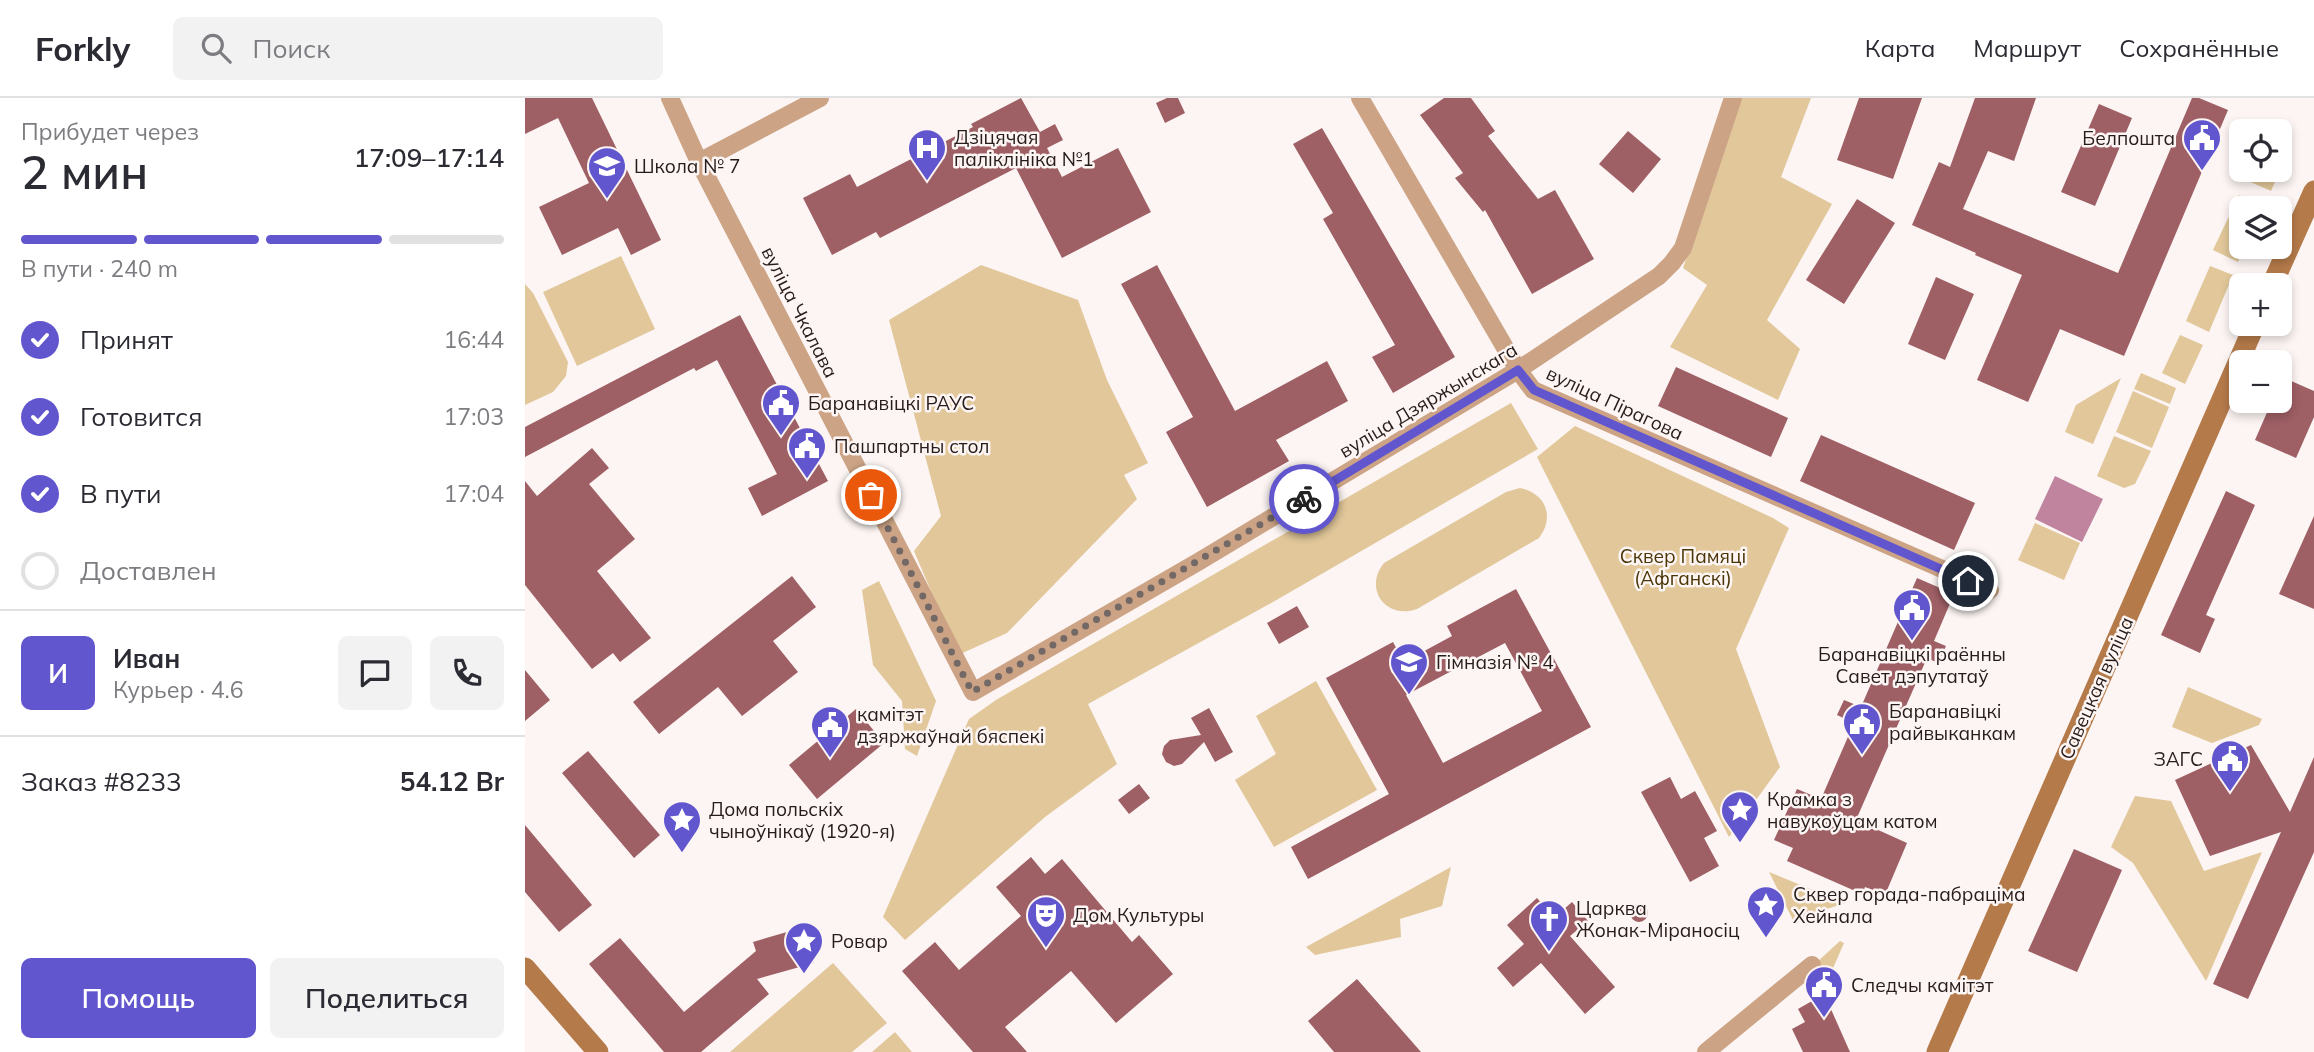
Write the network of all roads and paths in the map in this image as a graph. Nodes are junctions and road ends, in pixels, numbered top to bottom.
1 (670, 98) edge
2 (821, 98) edge
3 (1360, 98) edge
4 (1733, 98) edge
5 (699, 162) junction
6 (2313, 198) edge
7 (2278, 273) edge
8 (2250, 336) edge
9 (1518, 370) junction
10 (1990, 590) dead end
11 (972, 692) joint
12 (1812, 965) dead end
13 (525, 968) edge
14 (598, 1052) edge
15 (1706, 1052) edge
16 (1937, 1052) edge

1 - 5 street, вуліца Чкалава
2 - 5 street
3 - 9 street, вуліца Пірагова
4 - 9 street, вуліца Дзяржынскага
5 - 11 street, вуліца Чкалава
6 - 7 main road
8 - 16 main road, Савецкая вуліца
9 - 10 street, вуліца Пірагова
9 - 11 street, вуліца Дзяржынскага
12 - 15 street
13 - 14 main road

